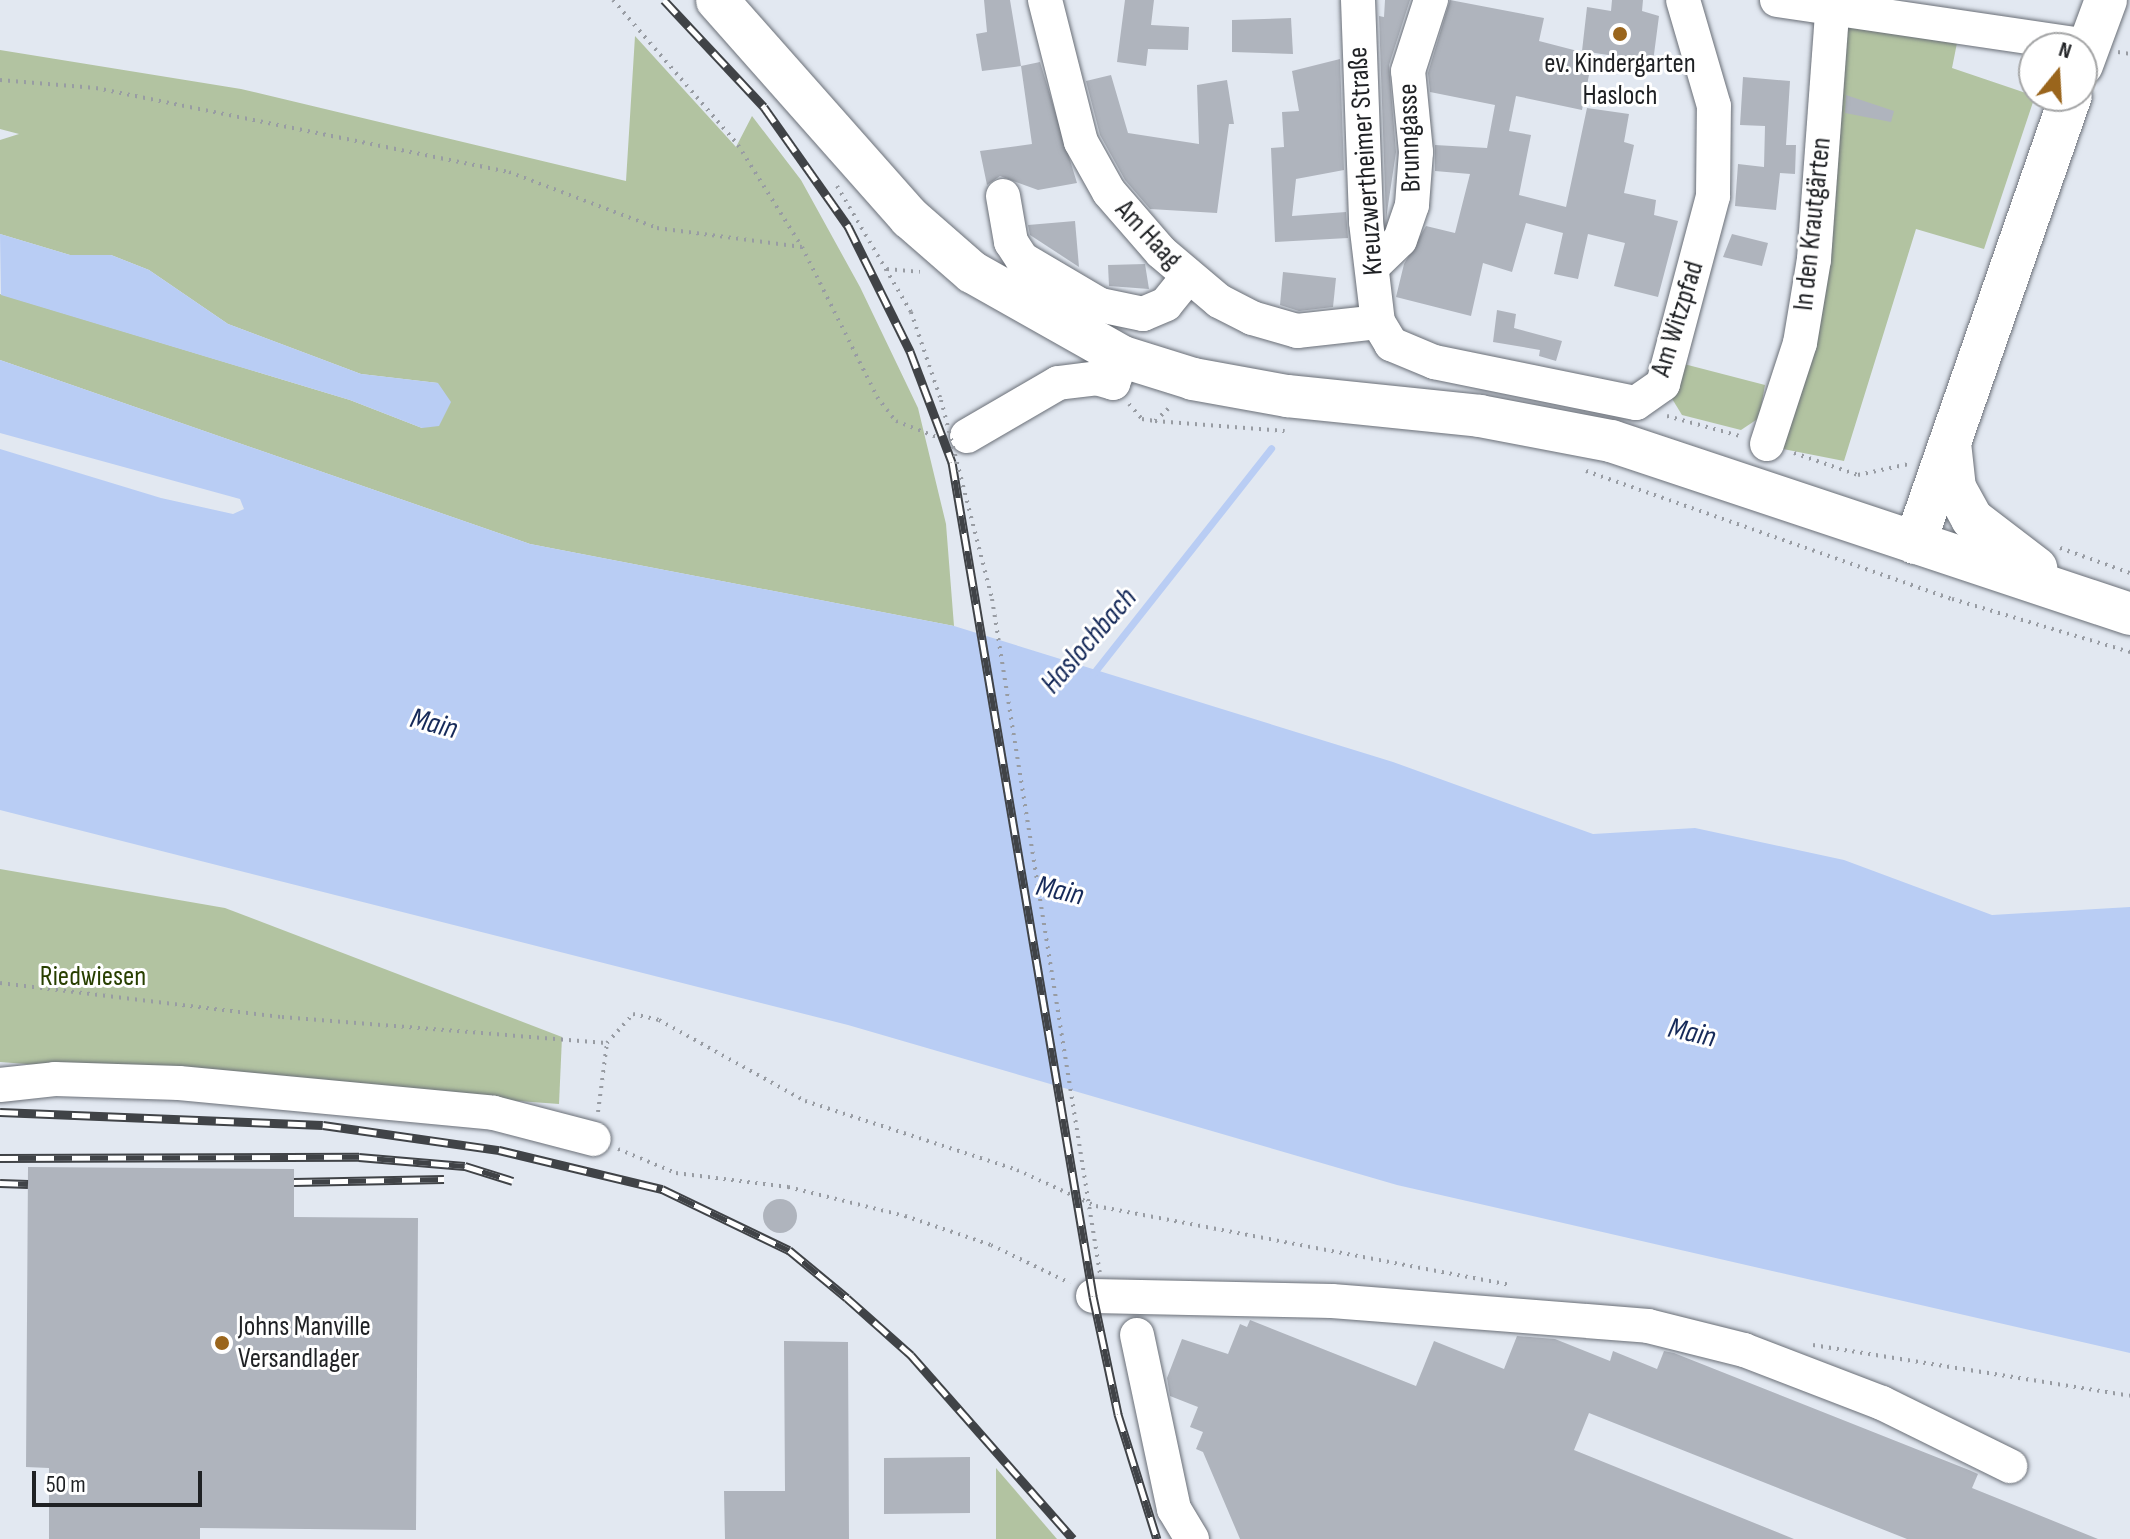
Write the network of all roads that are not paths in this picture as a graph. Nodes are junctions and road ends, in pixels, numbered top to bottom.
1 (717, 0) edge
2 (1045, 0) edge
3 (1358, 0) edge
4 (1431, 0) edge
5 (1683, 0) edge
6 (1777, 0) edge
7 (2106, 0) edge
8 (1833, 5) edge
9 (2094, 32) edge
10 (2018, 42) edge
11 (2065, 112) edge
12 (1003, 196) dead end
13 (1373, 266) junction
14 (1188, 277) junction
15 (1378, 322) junction
16 (1123, 357) junction
17 (967, 436) road end
18 (1767, 444) road end
19 (1946, 455) junction
20 (1915, 543) junction
21 (2085, 598) junction
22 (2130, 614) edge
23 (0, 1068) edge
24 (55, 1079) junction
25 (0, 1085) edge
26 (594, 1139) road end
27 (1096, 1285) road end
28 (1137, 1335) dead end
29 (2010, 1466) dead end
30 (1192, 1539) edge

1 - 16 main road
2 - 14 street, Am Haag
3 - 13 street, Kreuzwertheimer Straße
4 - 13 street, Brunngasse
5 - 15 street, Am Witzpfad
6 - 8 street
7 - 9 main road
8 - 10 street
8 - 18 street, In den Krautgärten
11 - 19 main road
12 - 14 street
13 - 15 street, Kreuzwertheimer Straße
14 - 15 street, Am Haag
16 - 17 street
16 - 20 main road
19 - 20 main road
19 - 21 main road
20 - 21 main road
21 - 22 main road
23 - 24 street
24 - 25 street
24 - 26 street
27 - 29 street
28 - 30 street

